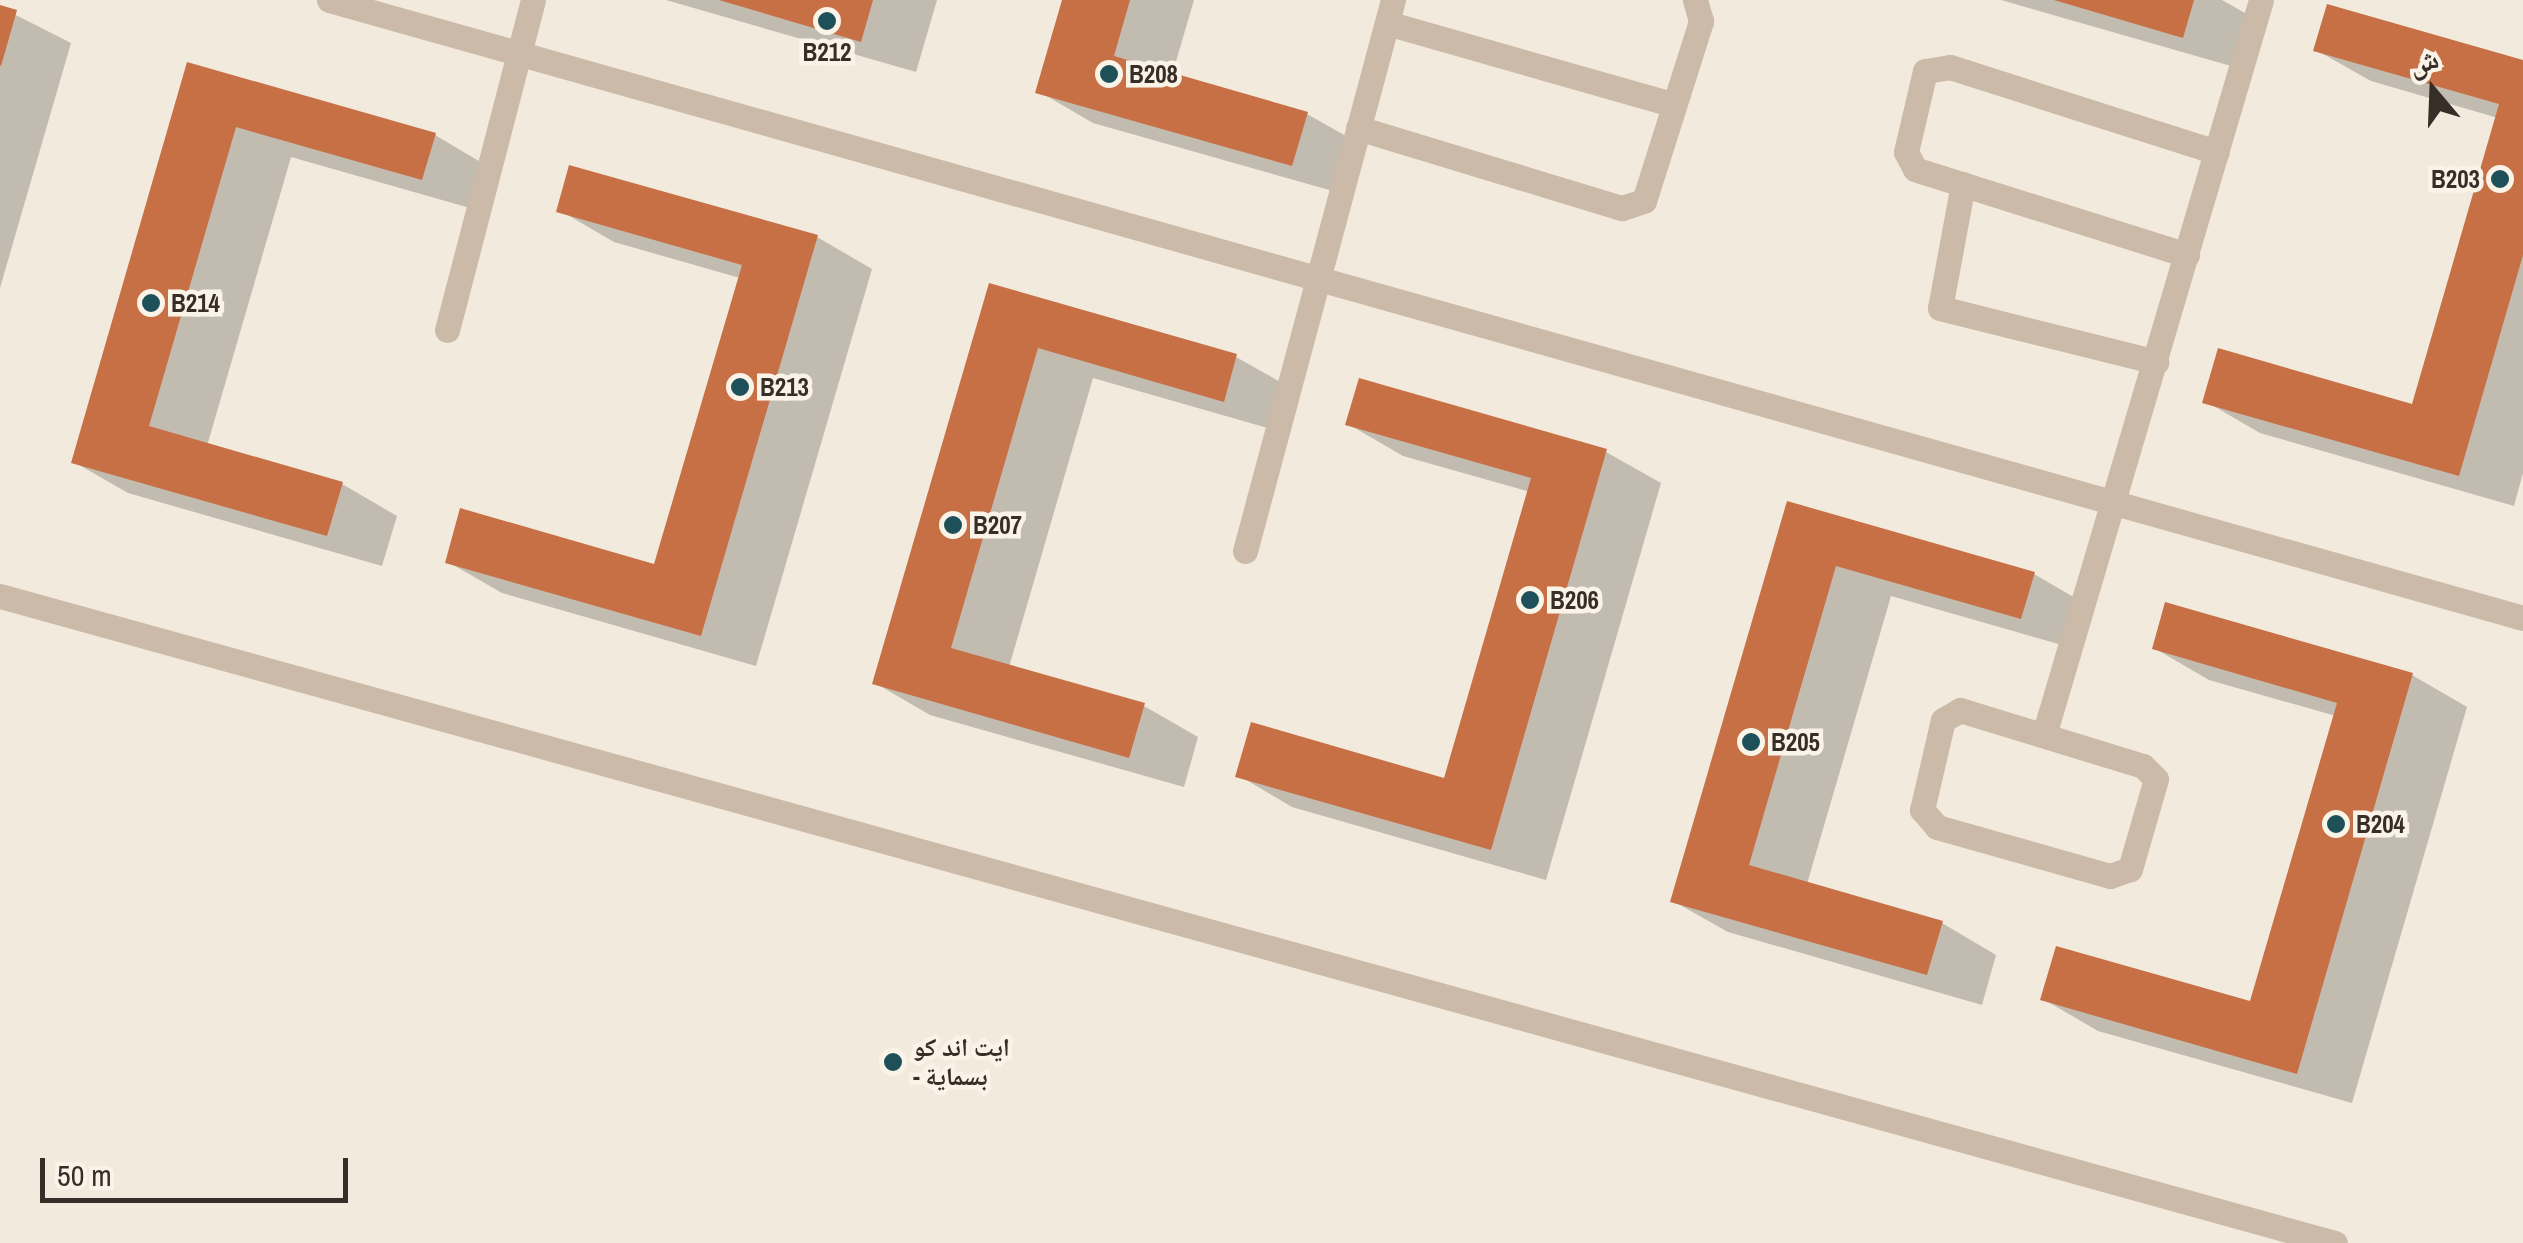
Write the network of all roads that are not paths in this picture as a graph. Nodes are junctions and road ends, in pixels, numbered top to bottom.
1 (329, 0) edge
2 (533, 0) edge
3 (1695, 0) edge
4 (2261, 0) edge
5 (1390, 11) edge
6 (518, 54) junction
7 (1674, 105) junction
8 (1358, 128) junction
9 (2217, 152) junction
10 (1963, 184) junction
11 (2187, 254) junction
12 (1318, 278) junction
13 (447, 330) dead end
14 (2156, 362) junction
15 (2115, 503) junction
16 (1245, 551) dead end
17 (0, 596) edge
18 (2523, 618) edge
19 (2044, 735) junction
20 (2335, 1243) edge

1 - 6 street
2 - 6 street
3 - 7 street
4 - 9 street
5 - 7 street
5 - 8 street
6 - 12 street
6 - 13 street
7 - 8 street
8 - 12 street
9 - 10 street
9 - 11 street
10 - 11 street
10 - 14 street
11 - 14 street
12 - 15 street
12 - 16 street
14 - 15 street
15 - 18 street
15 - 19 street
17 - 20 street
19 - 19 street

